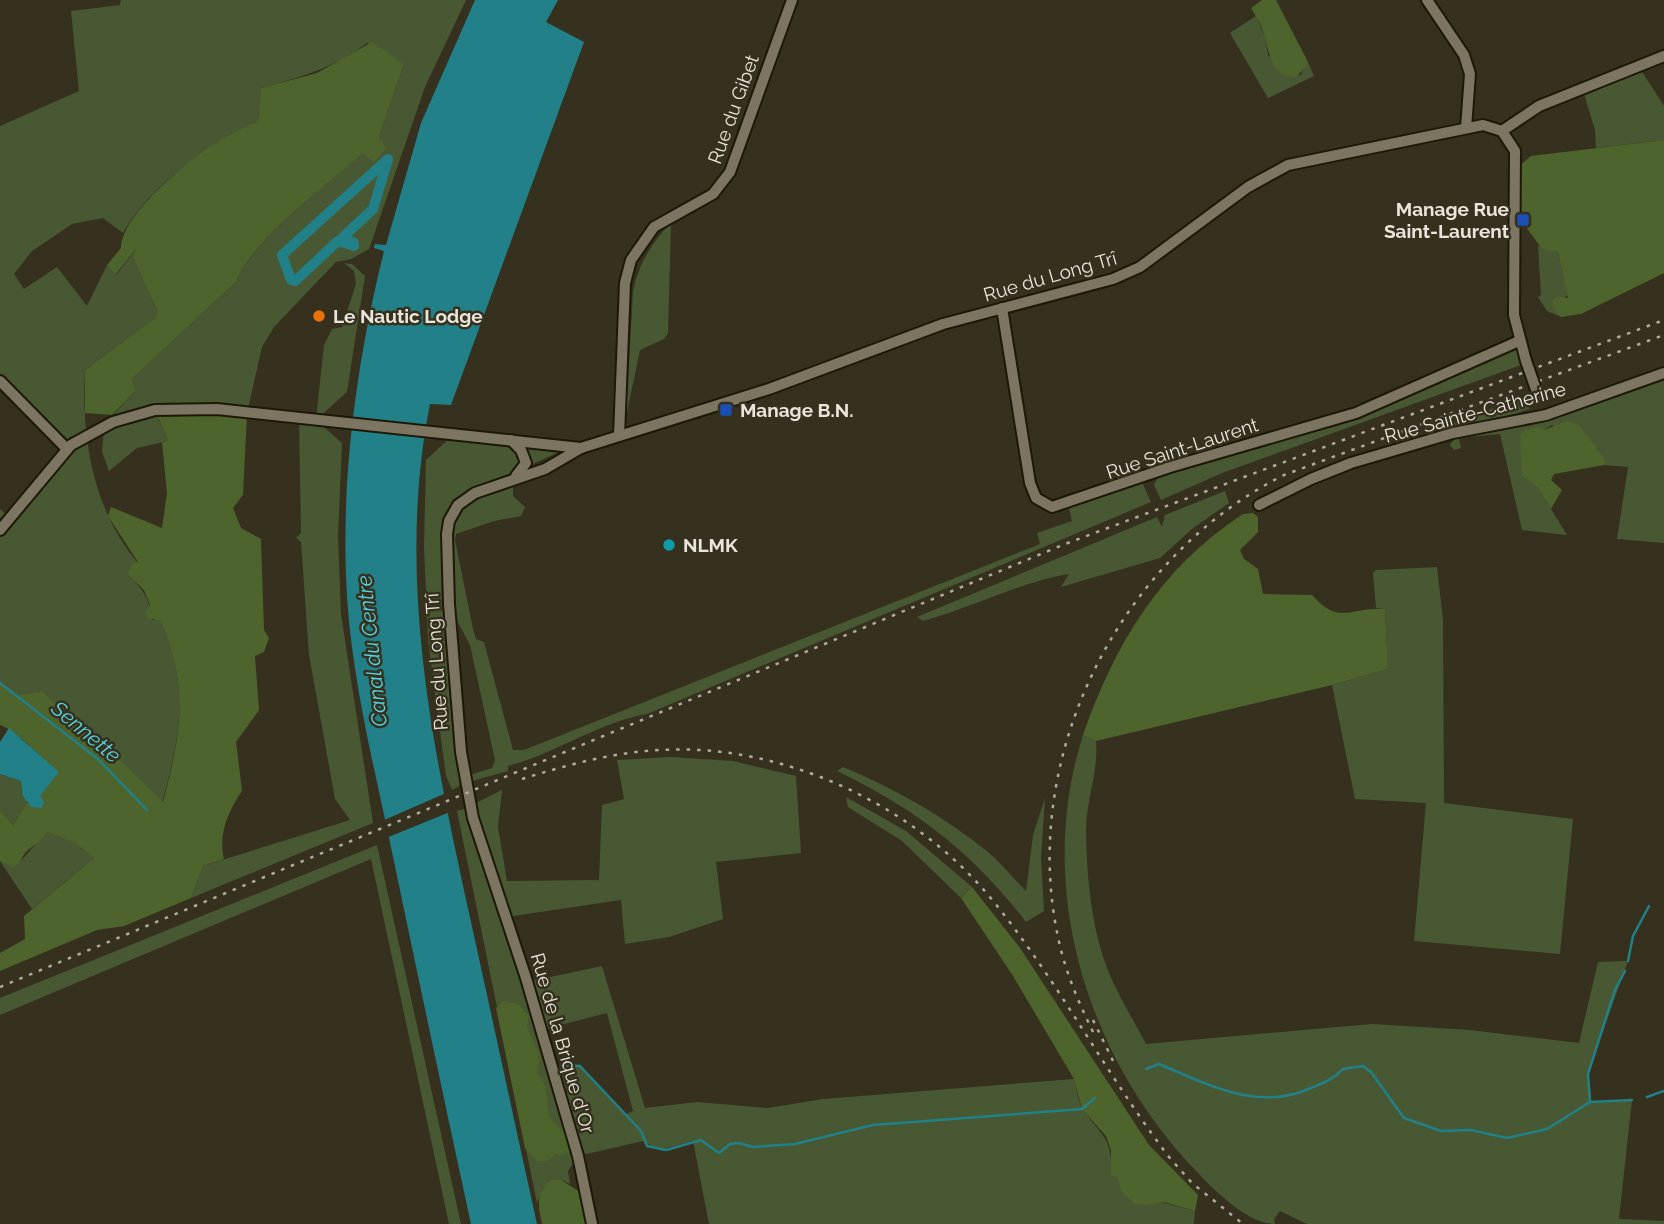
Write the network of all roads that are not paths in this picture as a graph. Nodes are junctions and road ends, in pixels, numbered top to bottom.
1 (792, 0) edge
2 (1427, 0) edge
3 (1664, 56) edge
4 (1466, 128) junction
5 (1502, 131) junction
6 (1002, 308) junction
7 (1519, 341) junction
8 (1664, 373) edge
9 (0, 382) edge
10 (1546, 415) junction
11 (619, 436) junction
12 (510, 440) junction
13 (581, 448) junction
14 (67, 449) junction
15 (513, 480) junction
16 (1259, 505) dead end
17 (0, 530) edge
18 (492, 875) joint
19 (592, 1224) edge

1 - 11 street, Rue du Gibet
2 - 4 street
3 - 5 street
4 - 5 street, Rue du Long Trî
4 - 6 street, Rue du Long Trî
5 - 7 street
6 - 7 street, Rue Saint-Laurent
6 - 11 street, Rue du Long Trî
7 - 10 street, bridge
8 - 10 street, Rue Sainte-Catherine
9 - 14 street
10 - 16 street, Rue Sainte-Catherine
11 - 13 street, Rue du Long Trî
12 - 13 street
12 - 14 street
12 - 15 street
13 - 15 street, Rue du Long Trî
14 - 17 street
15 - 18 street, Rue du Long Trî
18 - 19 street, Rue de la Brique d'Or

